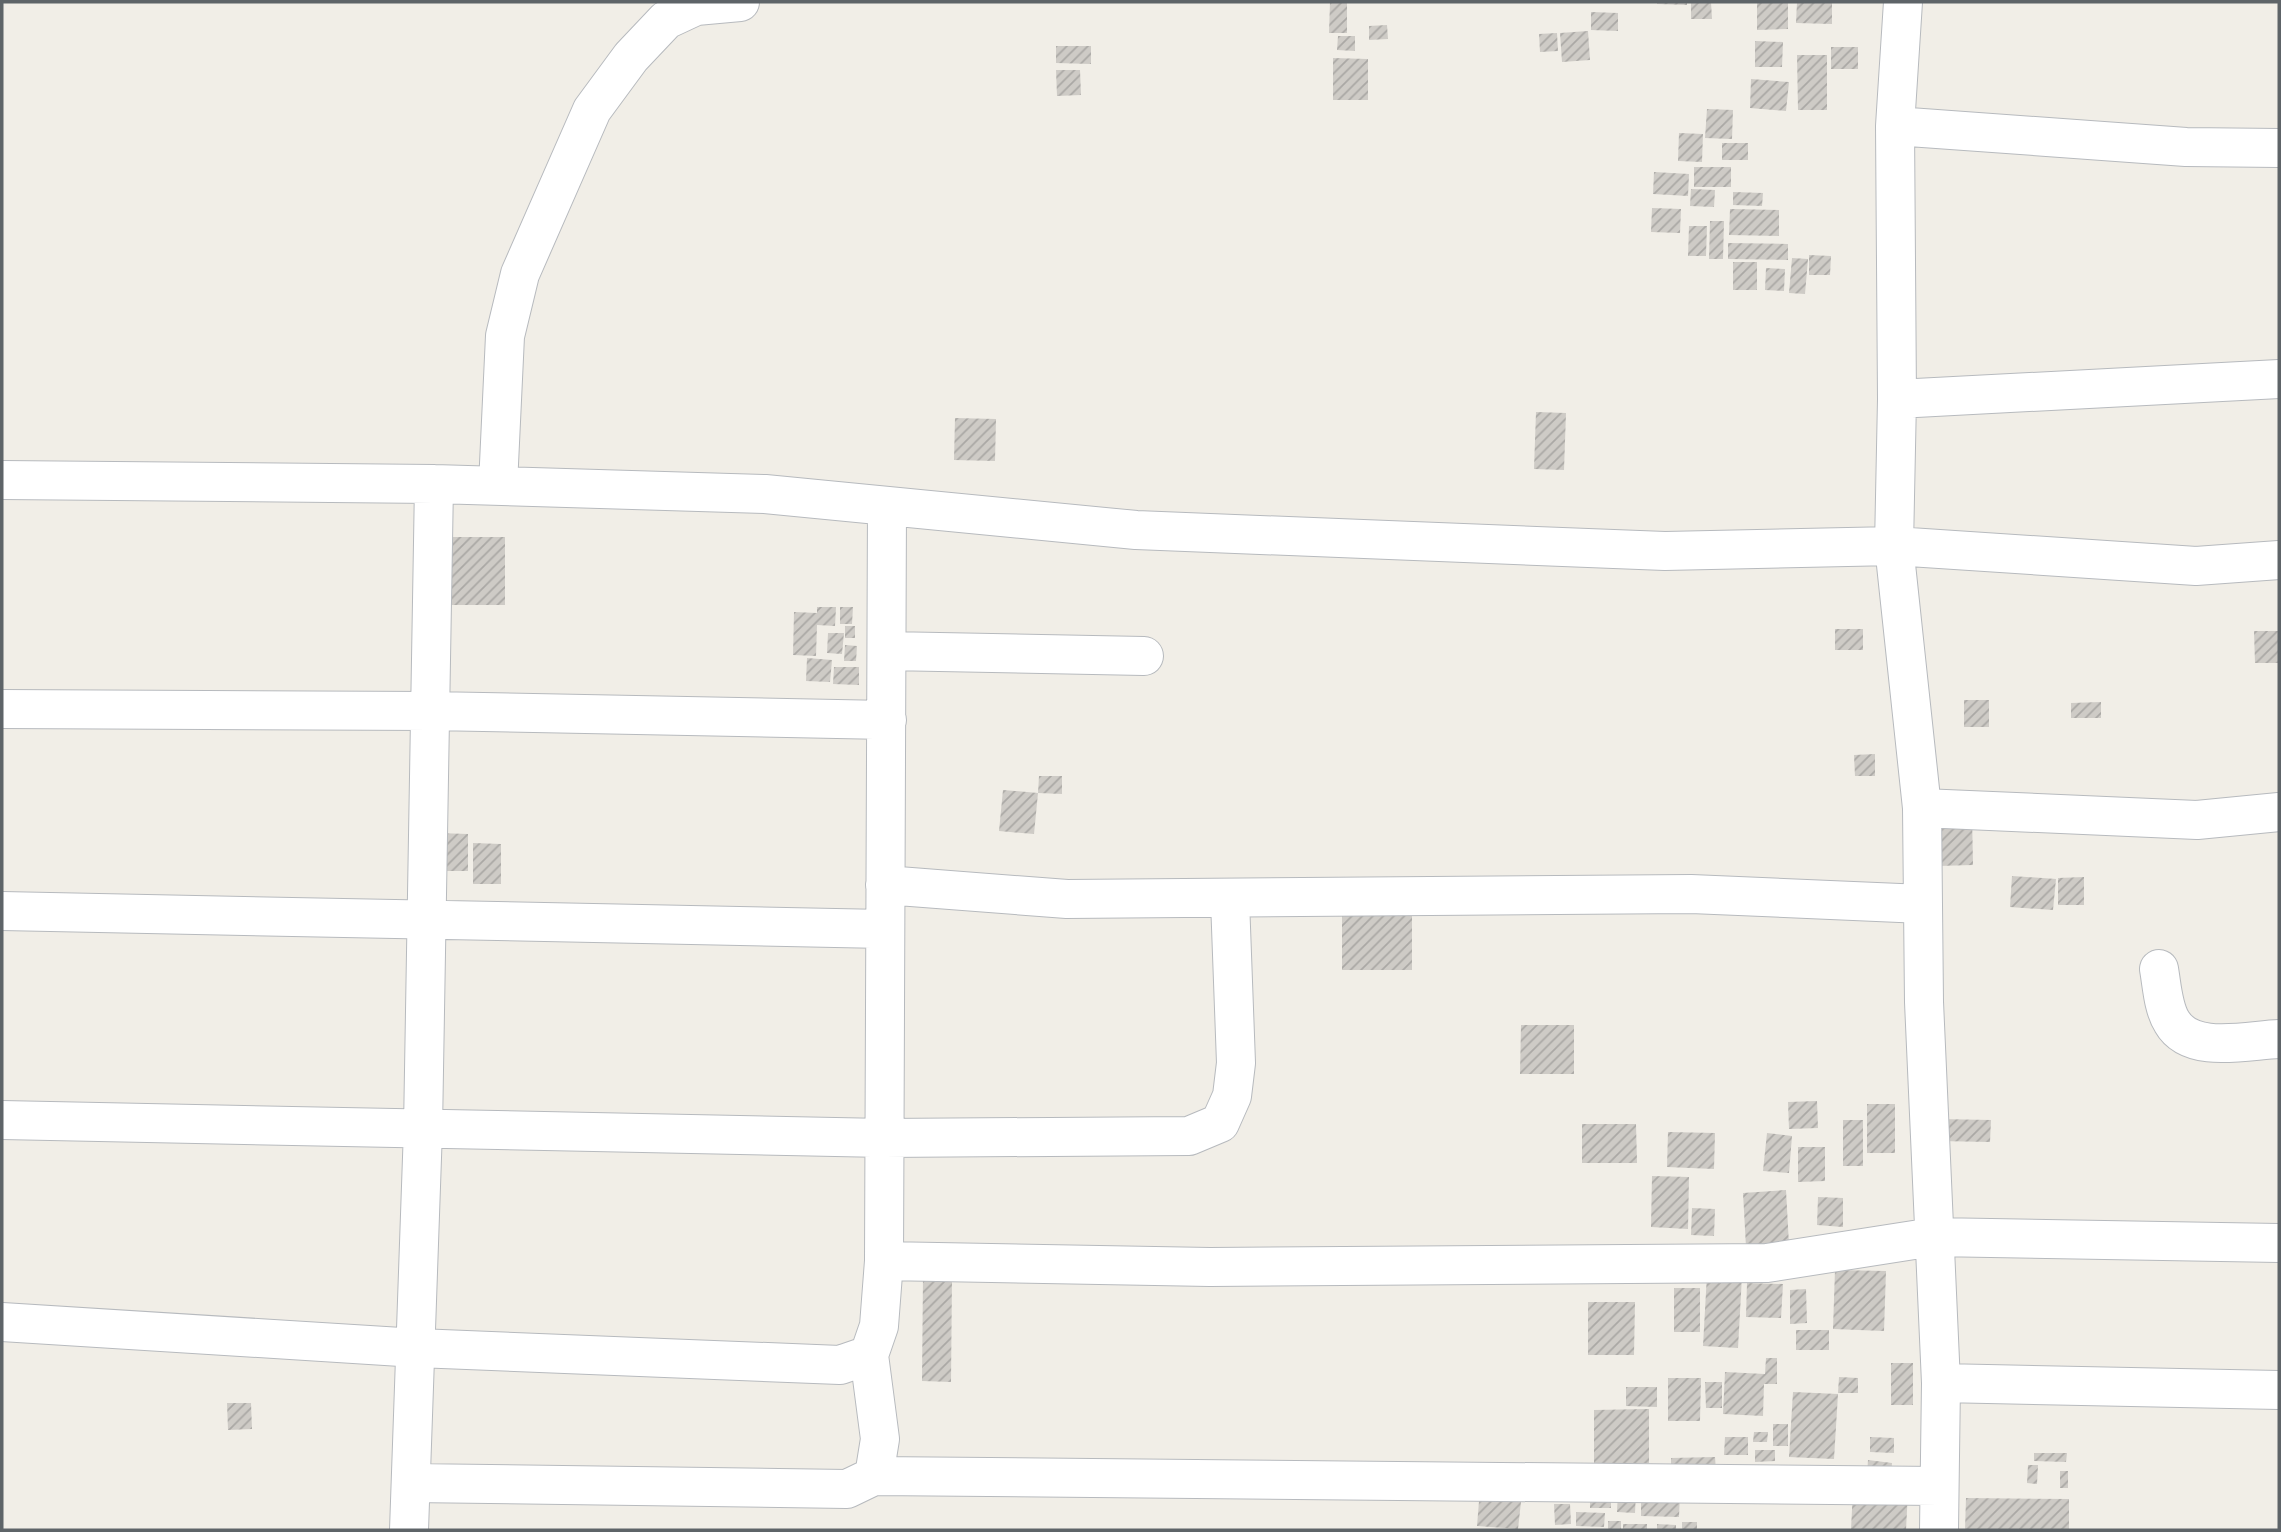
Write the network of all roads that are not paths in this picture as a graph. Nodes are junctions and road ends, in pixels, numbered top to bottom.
1 (740, 2) edge
2 (1903, 2) edge
3 (1895, 126) junction
4 (2279, 148) edge
5 (2279, 379) edge
6 (1898, 399) junction
7 (2, 480) edge
8 (434, 484) junction
9 (498, 485) junction
10 (887, 507) junction
11 (1894, 546) junction
12 (2279, 561) edge
13 (887, 651) junction
14 (1144, 656) dead end
15 (2, 709) edge
16 (430, 711) junction
17 (887, 720) junction
18 (1922, 808) junction
19 (2279, 812) edge
20 (885, 885) junction
21 (1230, 900) junction
22 (1923, 904) junction
23 (2, 911) edge
24 (426, 920) junction
25 (884, 929) junction
26 (2159, 970) dead end
27 (2279, 1039) edge
28 (2, 1121) edge
29 (423, 1129) junction
30 (884, 1138) junction
31 (1933, 1237) junction
32 (2279, 1243) edge
33 (884, 1261) junction
34 (2, 1322) edge
35 (416, 1348) junction
36 (869, 1355) junction
37 (1941, 1383) junction
38 (2279, 1390) edge
39 (874, 1476) junction
40 (411, 1483) junction
41 (1938, 1486) junction
42 (409, 1530) edge
43 (1939, 1530) edge

1 - 9 street
2 - 3 street
3 - 4 street
3 - 6 street
5 - 6 street
6 - 11 street
7 - 8 street
8 - 9 street
8 - 16 street
9 - 10 street
10 - 11 street
10 - 13 street
11 - 12 street
11 - 18 street
13 - 14 street
13 - 17 street
15 - 16 street
16 - 17 street
16 - 24 street
17 - 20 street
18 - 19 street
18 - 22 street
20 - 21 street
20 - 25 street
21 - 22 street
21 - 30 street
22 - 31 street
23 - 24 street
24 - 25 street
24 - 29 street
25 - 30 street
26 - 27 street
28 - 29 street
29 - 30 street
29 - 35 street
30 - 33 street
31 - 32 street
31 - 33 street
31 - 37 street
33 - 36 street
34 - 35 street
35 - 36 street
35 - 40 street
36 - 39 street
37 - 38 street
37 - 41 street
39 - 40 street
39 - 41 street
40 - 42 street
41 - 43 street

